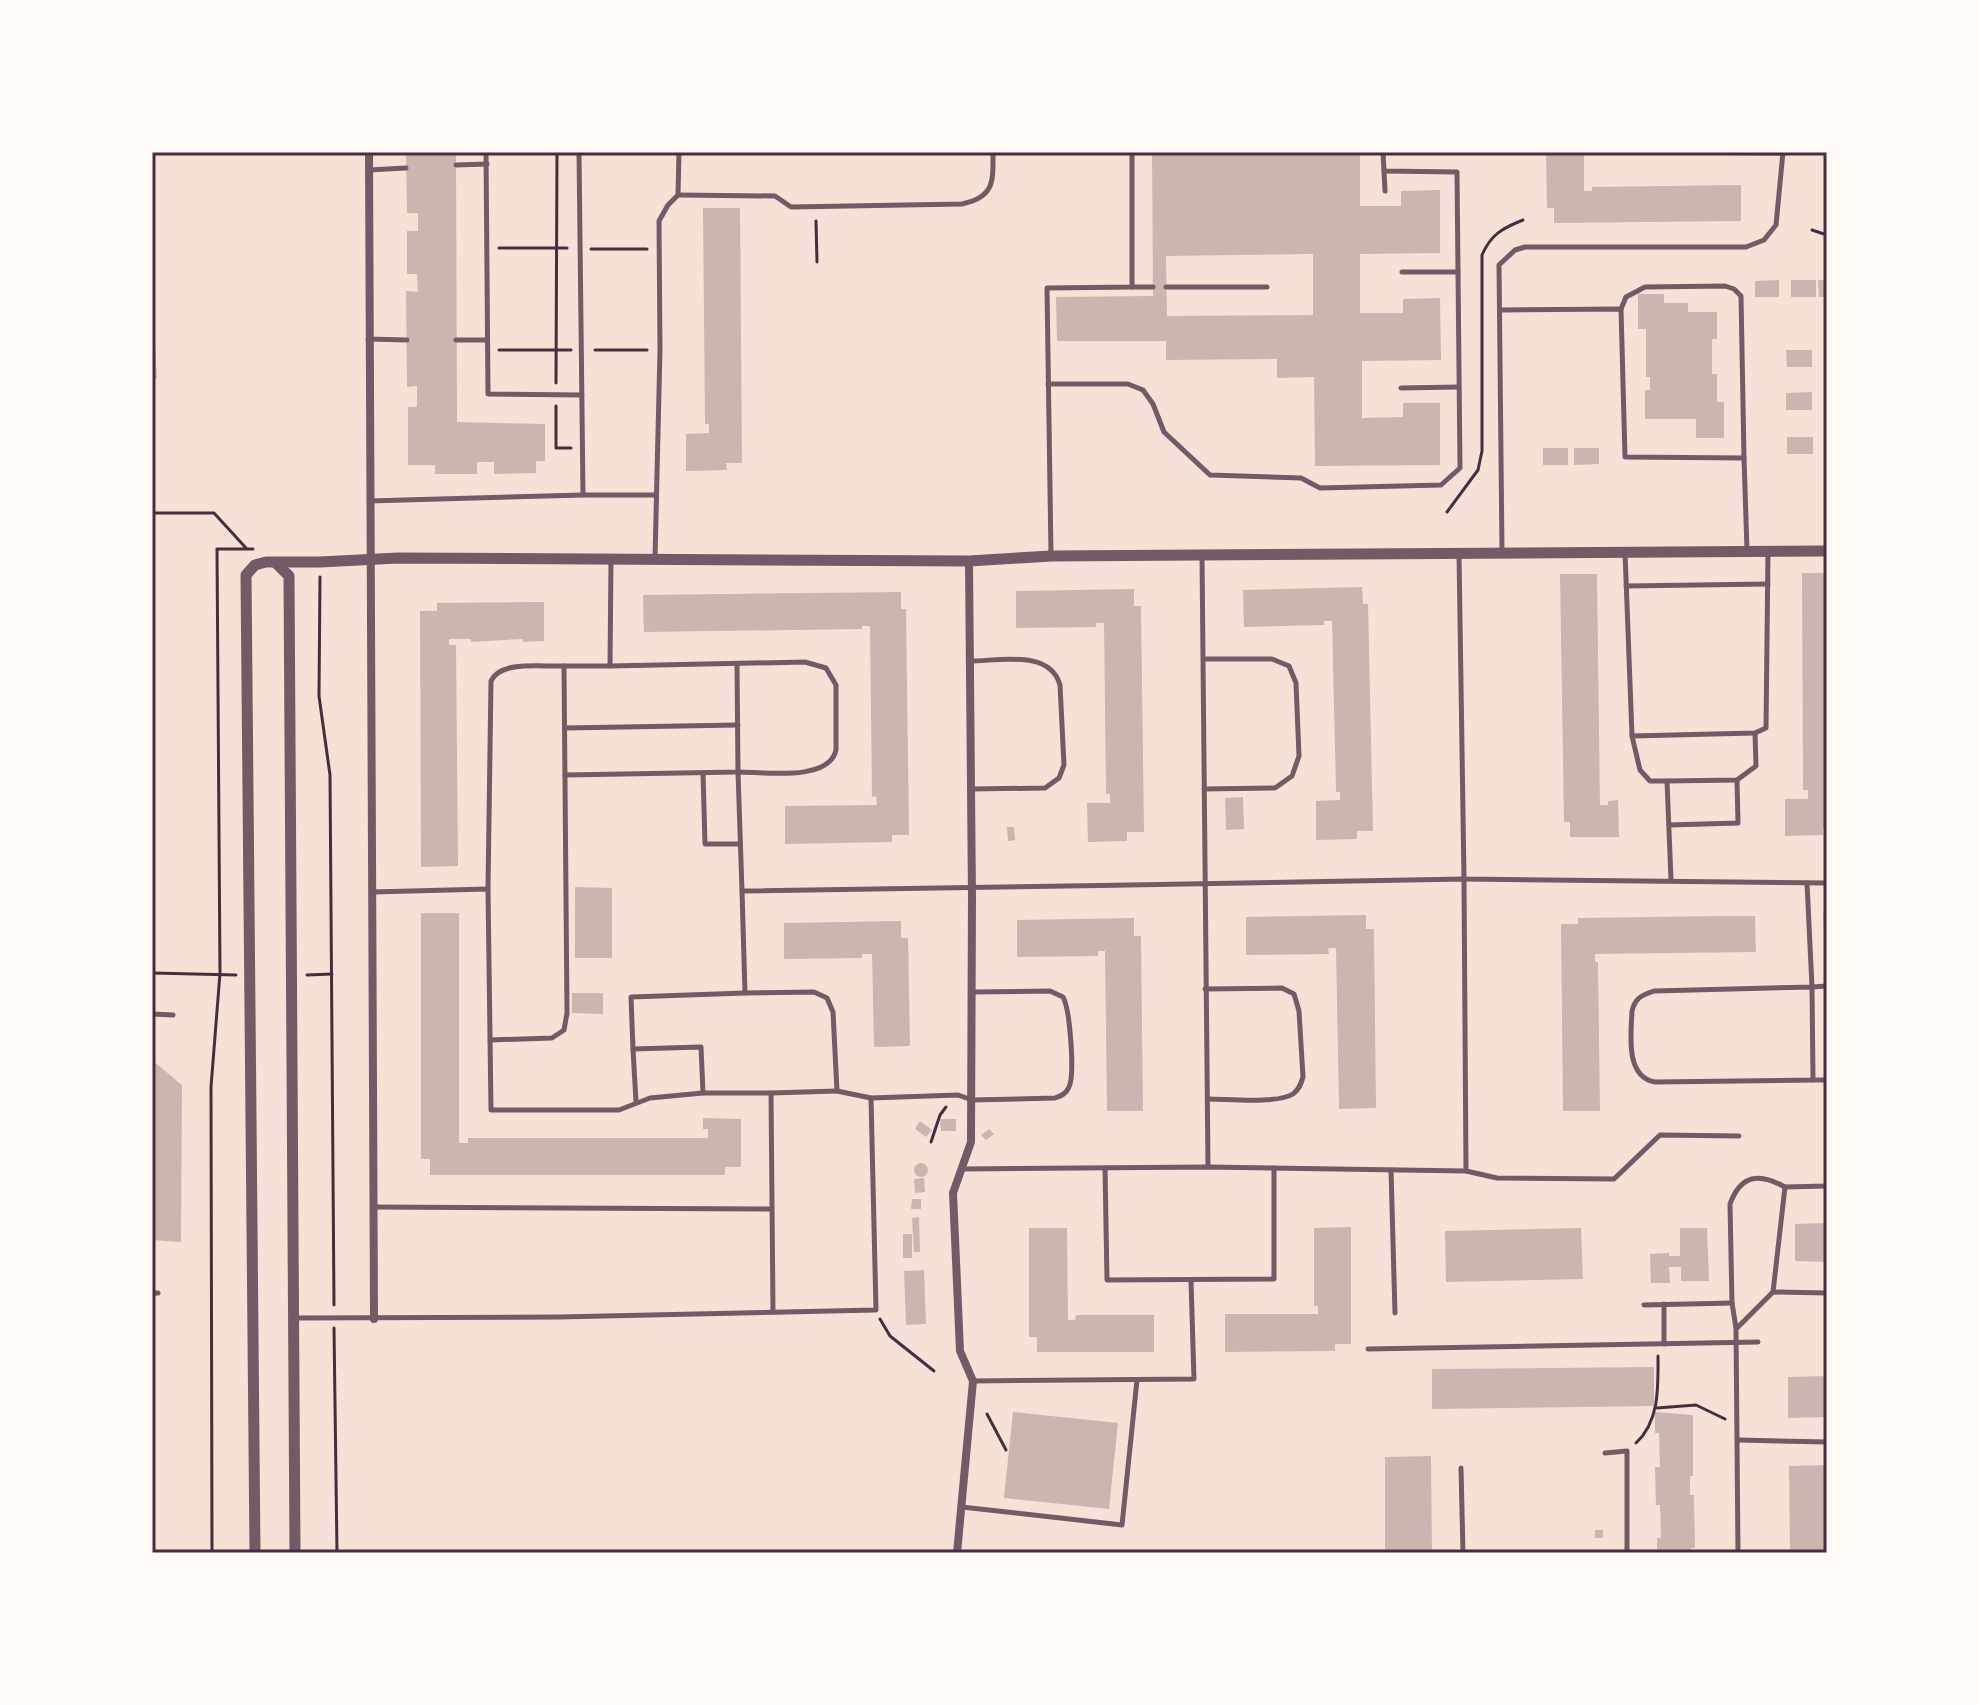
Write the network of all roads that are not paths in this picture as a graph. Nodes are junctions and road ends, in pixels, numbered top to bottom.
1 (369, 152) edge
2 (486, 152) edge
3 (579, 152) edge
4 (679, 152) edge
5 (993, 152) edge
6 (1132, 152) edge
7 (1383, 152) edge
8 (1668, 152) edge
9 (1782, 153) edge
10 (487, 164) junction
11 (456, 165) dead end
12 (406, 168) dead end
13 (369, 170) junction
14 (1384, 171) junction
15 (1385, 191) dead end
16 (678, 195) junction
17 (1402, 272) dead end
18 (1458, 272) junction
19 (1132, 287) junction
20 (1153, 287) dead end
21 (1166, 287) dead end
22 (1267, 287) dead end
23 (1621, 309) junction
24 (1500, 310) junction
25 (368, 339) junction
26 (407, 340) dead end
27 (456, 340) dead end
28 (487, 340) junction
29 (1048, 384) junction
30 (1458, 387) junction
31 (1401, 388) dead end
32 (582, 395) junction
33 (1744, 458) junction
34 (583, 495) junction
35 (656, 495) junction
36 (369, 501) junction
37 (1625, 551) junction
38 (1747, 551) junction
39 (1768, 551) junction
40 (1827, 551) edge
41 (1502, 552) junction
42 (1459, 553) junction
43 (1202, 555) junction
44 (1051, 556) junction
45 (611, 559) junction
46 (655, 559) junction
47 (369, 560) junction
48 (969, 561) junction
49 (276, 562) junction
50 (1768, 584) junction
51 (1626, 586) junction
52 (1204, 659) junction
53 (970, 661) junction
54 (737, 664) junction
55 (564, 666) junction
56 (610, 666) junction
57 (738, 725) junction
58 (565, 728) junction
59 (1755, 733) junction
60 (1632, 736) junction
61 (738, 772) junction
62 (703, 773) junction
63 (565, 775) junction
64 (1737, 780) junction
65 (1667, 781) junction
66 (971, 789) junction
67 (1204, 789) junction
68 (1669, 825) junction
69 (739, 844) junction
70 (1464, 879) junction
71 (1671, 880) junction
72 (1807, 883) junction
73 (1827, 883) edge
74 (972, 886) junction
75 (1204, 886) junction
76 (488, 889) junction
77 (742, 891) junction
78 (371, 892) junction
79 (1827, 986) edge
80 (1812, 987) junction
81 (1205, 989) junction
82 (972, 992) junction
83 (745, 993) junction
84 (152, 1014) edge
85 (173, 1015) dead end
86 (490, 1040) junction
87 (633, 1049) junction
88 (1813, 1080) junction
89 (1827, 1080) edge
90 (837, 1091) junction
91 (703, 1093) junction
92 (771, 1093) junction
93 (871, 1098) junction
94 (1208, 1099) junction
95 (972, 1100) junction
96 (636, 1102) junction
97 (1739, 1136) dead end
98 (1208, 1167) junction
99 (1105, 1168) junction
100 (1274, 1168) junction
101 (963, 1169) junction
102 (1391, 1170) junction
103 (1466, 1171) junction
104 (1827, 1186) edge
105 (1785, 1187) junction
106 (372, 1207) junction
107 (771, 1209) junction
108 (1191, 1281) junction
109 (1773, 1292) junction
110 (1827, 1293) edge
111 (1732, 1303) junction
112 (1664, 1304) junction
113 (1644, 1305) dead end
114 (773, 1311) junction
115 (1395, 1313) dead end
116 (295, 1318) junction
117 (374, 1319) junction
118 (1736, 1329) junction
119 (1758, 1342) dead end
120 (1736, 1343) junction
121 (1661, 1344) junction
122 (1368, 1349) dead end
123 (1137, 1380) junction
124 (973, 1381) junction
125 (1738, 1440) junction
126 (1827, 1442) edge
127 (1605, 1453) dead end
128 (1461, 1468) dead end
129 (962, 1507) junction
130 (255, 1553) edge
131 (295, 1553) edge
132 (957, 1553) edge
133 (1463, 1553) edge
134 (1627, 1553) edge
135 (1738, 1553) edge

1 - 13 street
2 - 10 lane
3 - 32 lane
4 - 16 lane
5 - 16 lane
6 - 19 lane
7 - 14 lane
8 - 9 lane
9 - 24 lane
10 - 11 lane
10 - 28 lane
12 - 13 lane
13 - 25 street
14 - 15 lane
14 - 18 lane
16 - 35 lane
17 - 18 lane
18 - 30 lane
19 - 20 lane
19 - 29 lane
21 - 22 lane
23 - 24 lane
23 - 33 lane
23 - 33 lane
24 - 41 lane
25 - 26 lane
25 - 36 street
27 - 28 lane
28 - 32 lane
29 - 30 lane
29 - 44 lane
30 - 31 lane
32 - 34 lane
33 - 38 lane
34 - 35 lane
34 - 36 lane
35 - 46 lane
36 - 47 street
37 - 38 street
37 - 41 street
37 - 51 lane
38 - 39 street
39 - 40 street
39 - 50 lane
41 - 42 street
42 - 43 street
42 - 70 lane
43 - 44 street
43 - 52 lane
44 - 48 street
45 - 46 street
45 - 47 street
45 - 56 lane
46 - 48 street
47 - 49 street
47 - 78 street
48 - 53 street
49 - 116 street
49 - 130 street
50 - 51 lane
50 - 59 lane
51 - 60 lane
52 - 67 lane
52 - 67 lane
53 - 66 street
53 - 66 lane
54 - 56 lane
54 - 57 lane
54 - 61 lane
55 - 56 lane
55 - 58 lane
55 - 76 lane
57 - 58 lane
57 - 61 lane
58 - 63 lane
59 - 60 lane
59 - 64 lane
60 - 65 lane
61 - 62 lane
61 - 69 lane
62 - 63 lane
62 - 69 lane
63 - 86 lane
64 - 65 lane
64 - 68 lane
65 - 68 lane
66 - 74 street
67 - 75 lane
68 - 71 lane
69 - 77 lane
70 - 71 lane
70 - 75 lane
70 - 103 lane
71 - 72 lane
72 - 73 lane
72 - 80 lane
74 - 75 lane
74 - 77 lane
74 - 82 street
75 - 81 lane
76 - 78 lane
76 - 86 lane
77 - 83 lane
78 - 106 street
79 - 80 lane
80 - 88 lane
80 - 88 lane
81 - 94 lane
81 - 94 lane
82 - 95 street
82 - 95 lane
83 - 87 lane
83 - 90 lane
84 - 85 lane
86 - 96 lane
87 - 91 lane
87 - 96 lane
88 - 89 lane
90 - 92 lane
90 - 93 lane
91 - 92 lane
91 - 96 lane
92 - 107 lane
93 - 95 lane
93 - 114 lane
94 - 98 lane
95 - 101 street
97 - 103 lane
98 - 99 lane
98 - 100 lane
99 - 101 lane
99 - 108 lane
100 - 102 lane
100 - 108 lane
101 - 124 street
102 - 103 lane
102 - 115 lane
104 - 105 lane
105 - 109 lane
105 - 111 lane
106 - 107 lane
106 - 117 street
107 - 114 lane
108 - 123 lane
109 - 110 lane
109 - 118 lane
111 - 112 lane
111 - 118 lane
112 - 113 lane
112 - 121 lane
114 - 117 lane
116 - 117 lane
116 - 131 street
118 - 120 lane
119 - 120 lane
120 - 121 lane
120 - 125 lane
121 - 122 lane
123 - 124 lane
123 - 129 lane
124 - 129 street
125 - 126 lane
125 - 135 lane
127 - 134 lane
128 - 133 lane
129 - 132 street

